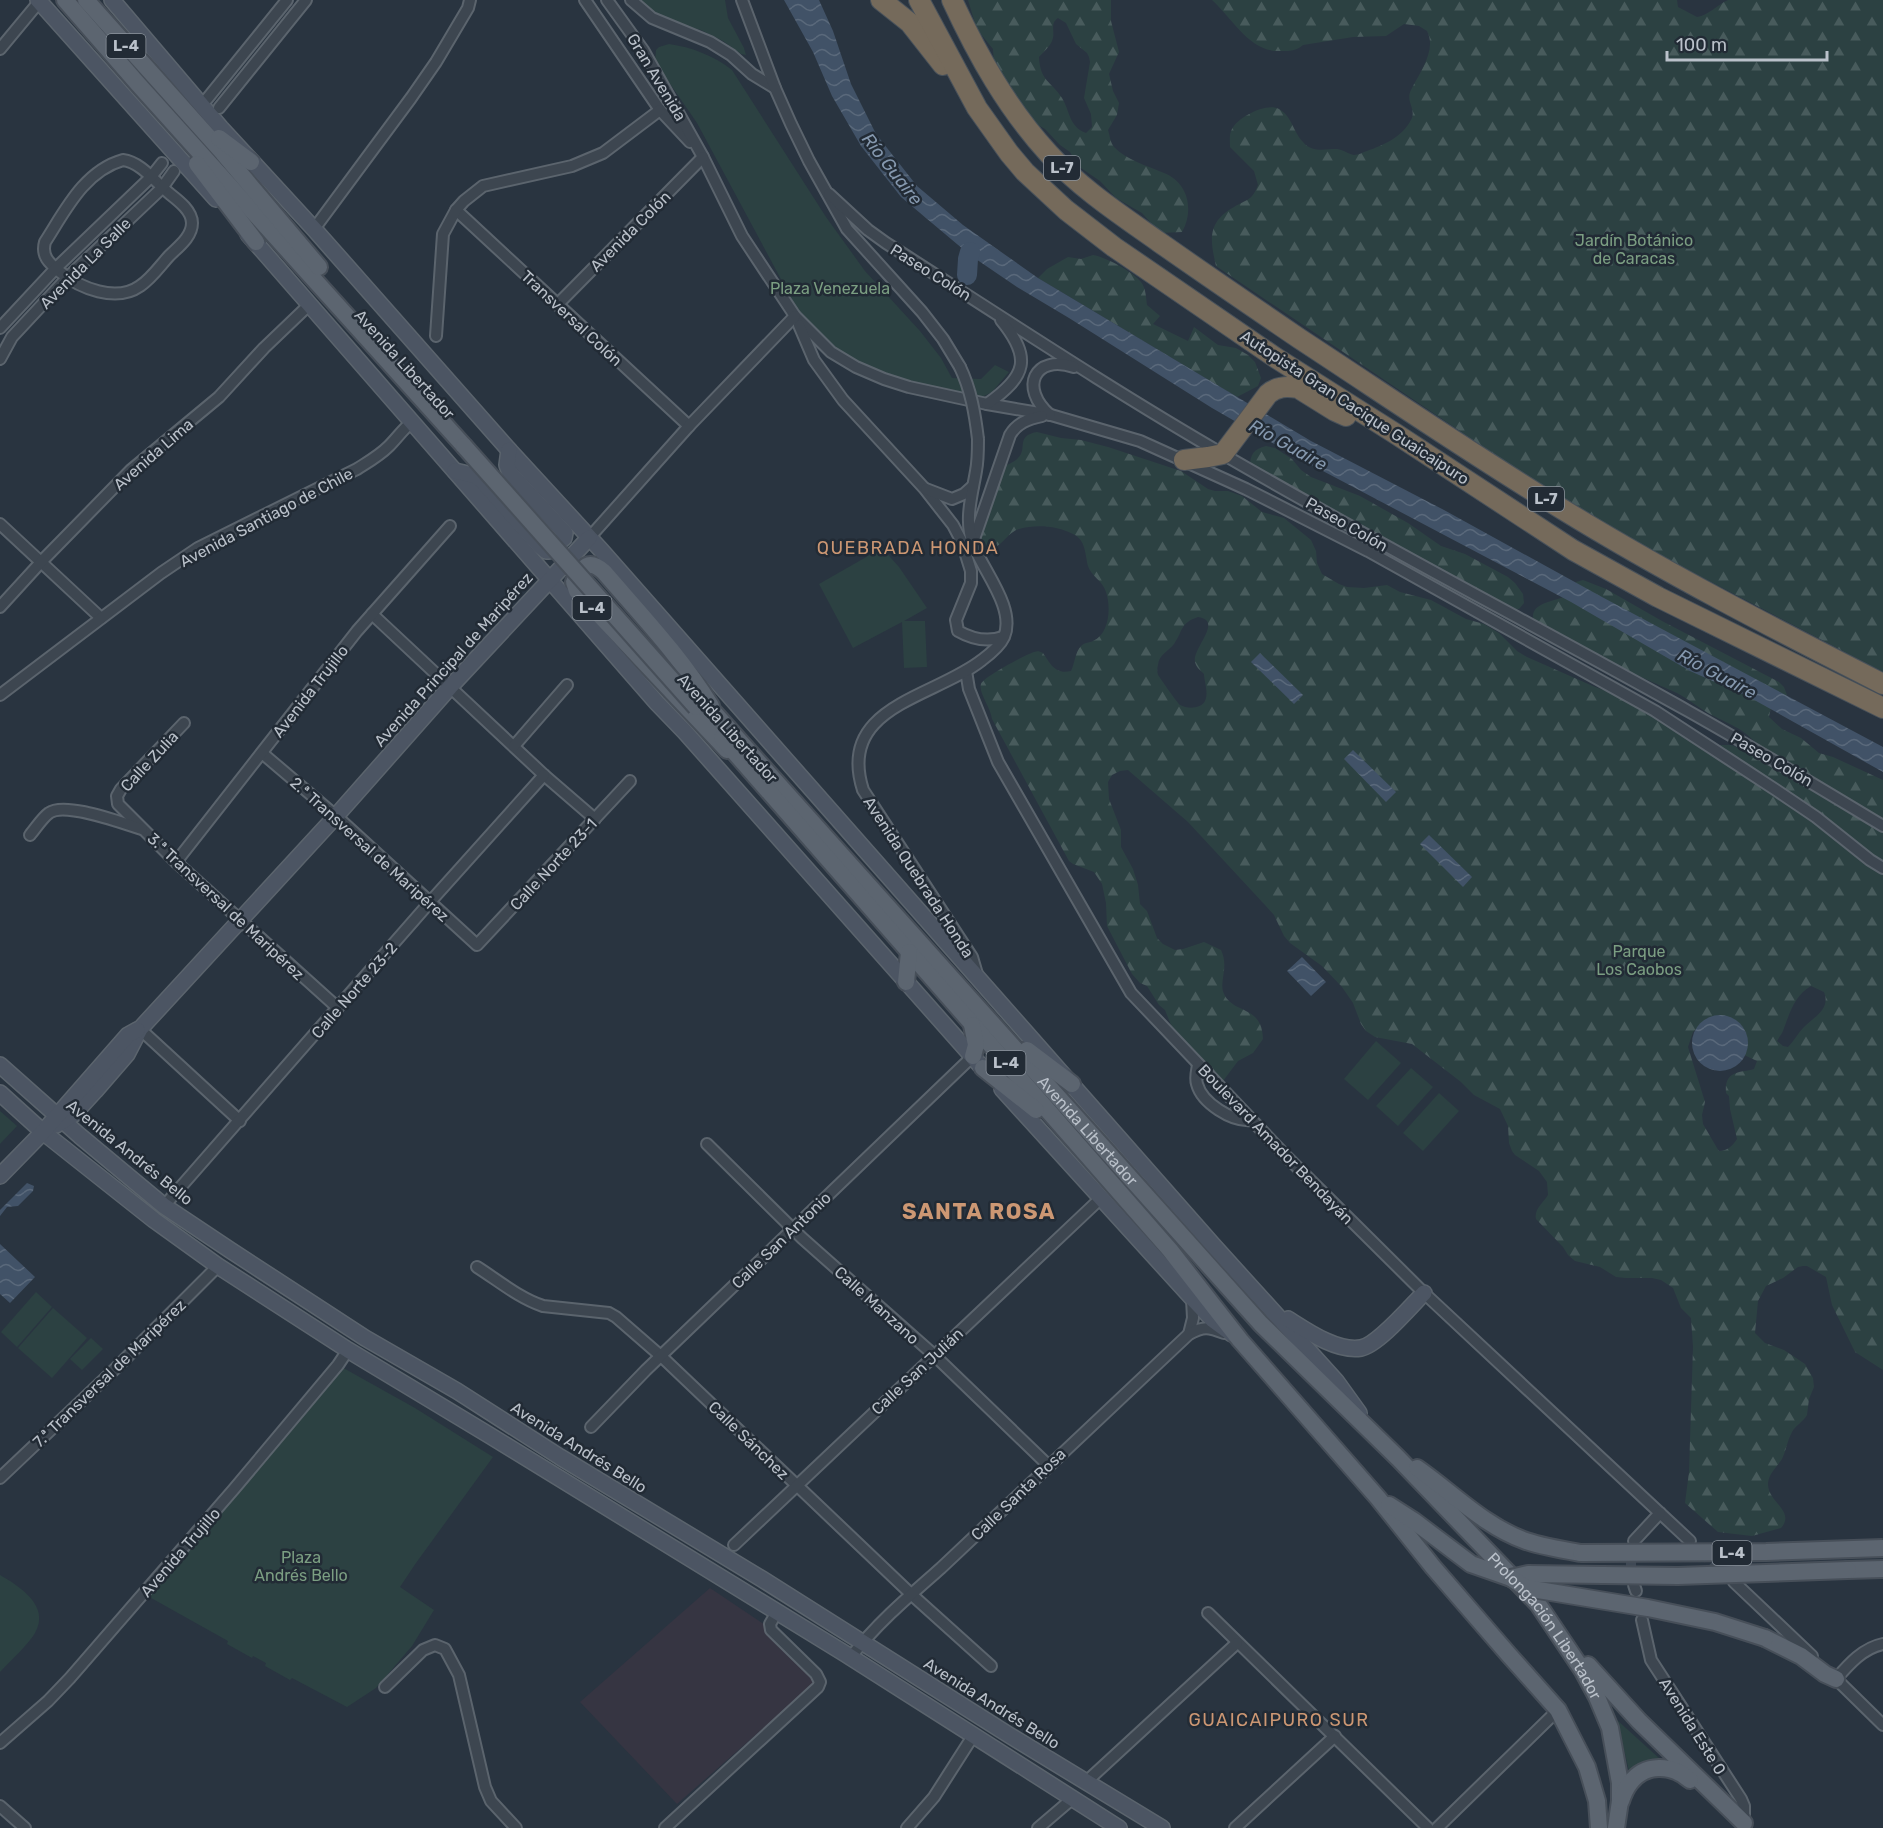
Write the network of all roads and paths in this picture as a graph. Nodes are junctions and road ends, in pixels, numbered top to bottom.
1 (65, 0) edge
2 (86, 0) edge
3 (112, 0) edge
4 (287, 0) edge
5 (306, 0) edge
6 (470, 0) edge
7 (585, 0) edge
8 (607, 0) edge
9 (631, 0) edge
10 (742, 0) edge
11 (881, 0) edge
12 (918, 0) edge
13 (952, 0) edge
14 (38, 1) edge
15 (0, 50) edge
16 (138, 84) junction
17 (775, 88) junction
18 (167, 92) junction
19 (207, 99) dead end
20 (219, 108) dead end
21 (977, 108) junction
22 (660, 110) junction
23 (703, 157) junction
24 (251, 162) junction
25 (162, 163) dead end
26 (174, 171) dead end
27 (151, 177) junction
28 (162, 188) junction
29 (829, 194) junction
30 (456, 210) junction
31 (315, 229) junction
32 (256, 242) junction
33 (56, 268) junction
34 (67, 278) junction
35 (309, 304) junction
36 (557, 305) junction
37 (996, 313) junction
38 (795, 316) junction
39 (0, 328) edge
40 (436, 336) dead end
41 (0, 359) edge
42 (1094, 375) junction
43 (987, 404) junction
44 (1051, 415) junction
45 (412, 422) junction
46 (689, 426) junction
47 (1396, 434) junction
48 (467, 442) junction
49 (1226, 449) junction
50 (509, 450) junction
51 (1185, 460) junction
52 (455, 471) junction
53 (973, 486) junction
54 (924, 488) junction
55 (0, 524) edge
56 (578, 525) junction
57 (450, 526) dead end
58 (589, 538) junction
59 (972, 543) junction
60 (42, 561) junction
61 (538, 566) junction
62 (550, 579) junction
63 (0, 607) edge
64 (372, 614) junction
65 (101, 618) junction
66 (1004, 637) junction
67 (966, 671) junction
68 (1883, 684) edge
69 (567, 686) dead end
70 (450, 687) junction
71 (0, 695) edge
72 (699, 703) junction
73 (1883, 708) edge
74 (714, 712) junction
75 (184, 723) dead end
76 (514, 746) junction
77 (262, 753) junction
78 (544, 775) junction
79 (630, 781) dead end
80 (767, 789) junction
81 (117, 800) joint
82 (336, 816) junction
83 (595, 819) junction
84 (1883, 826) edge
85 (144, 830) junction
86 (30, 835) dead end
87 (177, 862) junction
88 (1883, 868) edge
89 (430, 902) junction
90 (239, 920) junction
91 (477, 945) joint
92 (909, 952) junction
93 (978, 977) junction
94 (906, 982) junction
95 (338, 1008) junction
96 (978, 1020) junction
97 (140, 1029) junction
98 (978, 1062) junction
99 (0, 1065) edge
100 (1198, 1065) junction
101 (1072, 1084) junction
102 (0, 1094) edge
103 (60, 1119) junction
104 (1251, 1120) junction
105 (240, 1121) junction
106 (43, 1132) junction
107 (707, 1144) dead end
108 (1080, 1148) junction
109 (0, 1176) edge
110 (1100, 1199) junction
111 (164, 1206) junction
112 (793, 1228) junction
113 (218, 1266) junction
114 (477, 1267) dead end
115 (1424, 1293) junction
116 (1192, 1298) junction
117 (1272, 1310) junction
118 (1189, 1334) junction
119 (1240, 1340) junction
120 (348, 1350) junction
121 (934, 1355) junction
122 (662, 1357) junction
123 (591, 1427) dead end
124 (1384, 1444) junction
125 (1398, 1458) junction
126 (1048, 1465) junction
127 (0, 1478) edge
128 (796, 1485) junction
129 (1378, 1498) junction
130 (1660, 1513) junction
131 (1634, 1541) tunnel mouth
132 (1690, 1541) dead end
133 (734, 1545) dead end
134 (1883, 1548) edge
135 (1883, 1569) edge
136 (1511, 1578) junction
137 (1734, 1582) tunnel mouth
138 (911, 1594) junction
139 (1538, 1604) junction
140 (777, 1612) junction
141 (1208, 1613) dead end
142 (1642, 1620) dead end
143 (862, 1642) junction
144 (1237, 1643) junction
145 (1883, 1644) edge
146 (850, 1658) junction
147 (991, 1666) dead end
148 (1836, 1679) junction
149 (385, 1687) dead end
150 (1558, 1710) junction
151 (1883, 1725) edge
152 (973, 1736) junction
153 (1335, 1736) junction
154 (0, 1742) edge
155 (1086, 1782) junction
156 (1072, 1799) junction
157 (1620, 1802) junction
158 (0, 1806) edge
159 (1747, 1825) edge
160 (25, 1828) edge
161 (516, 1828) edge
162 (665, 1828) edge
163 (907, 1828) edge
164 (1038, 1828) edge
165 (1119, 1828) edge
166 (1162, 1828) edge
167 (1235, 1828) edge
168 (1428, 1828) edge
169 (1437, 1828) edge
170 (1599, 1828) edge
171 (1616, 1828) edge

1 - 16 main road, Avenida Libertador / L-4
2 - 18 main road, Avenida Libertador / L-4
3 - 24 main road, Avenida Libertador / L-4
4 - 19 street
5 - 20 street
6 - 31 street
7 - 22 street
8 - 23 street, Gran Avenida
9 - 17 street, Gran Avenida
10 - 17 street, Paseo Colón
11 - 21 highway
12 - 21 highway, Autopista Gran Cacique Guaicaipuro / L-7
13 - 68 highway, Autopista Gran Cacique Guaicaipuro / L-7
14 - 15 street
14 - 32 main road, Avenida Libertador / L-4
16 - 32 main road, L-4
16 - 48 main road, Avenida Libertador / L-4
17 - 29 street, Paseo Colón
18 - 24 main road, L-4
18 - 48 main road, Avenida Libertador / L-4
21 - 47 highway, Autopista Gran Cacique Guaicaipuro / L-7
22 - 23 street
22 - 30 street
23 - 36 street, Avenida Colón
23 - 38 street, Paseo Colón
24 - 31 main road, Avenida Libertador / L-4
25 - 27 street, Avenida La Salle
26 - 28 street, Avenida La Salle
27 - 28 street
27 - 33 street, Avenida La Salle
27 - 33 street
28 - 34 street, Avenida La Salle
28 - 34 street
29 - 37 street, Paseo Colón
29 - 53 street, Paseo Colón, bridge
30 - 36 street, Transversal Colón
30 - 40 street
31 - 50 main road, Avenida Libertador / L-4
32 - 35 main road, Avenida Libertador / L-4
33 - 34 street
33 - 39 street, Avenida La Salle
34 - 41 street, Avenida La Salle
35 - 45 main road, Avenida Libertador / L-4
35 - 60 street, Avenida Lima
36 - 46 street, Transversal Colón
37 - 42 street, Paseo Colón
37 - 43 street
38 - 43 street, Paseo Colón
38 - 46 street, Avenida Principal de Maripérez
38 - 54 street
42 - 44 street
42 - 49 street, Paseo Colón
43 - 44 street, Paseo Colón
44 - 51 street, Paseo Colón
44 - 59 street
45 - 52 main road, Avenida Libertador / L-4
45 - 65 street, Avenida Santiago de Chile
46 - 58 street, Avenida Principal de Maripérez
47 - 49 highway
47 - 73 highway, Autopista Gran Cacique Guaicaipuro / L-7
48 - 72 main road, Avenida Libertador / L-4, bridge
49 - 51 highway
49 - 84 street, Paseo Colón
50 - 52 main road, L-4
50 - 56 main road, Avenida Libertador / L-4
51 - 88 street, Paseo Colón
52 - 61 main road, Avenida Libertador / L-4
53 - 54 street
53 - 59 street, Paseo Colón
54 - 66 street
55 - 60 street
56 - 58 main road, Avenida Libertador / L-4
56 - 61 main road
57 - 64 street, Avenida Trujillo
58 - 62 main road, Avenida Principal de Maripérez
58 - 93 main road, Avenida Libertador / L-4
59 - 66 street
60 - 63 street, Avenida Lima
60 - 65 street
61 - 62 main road, Avenida Libertador / L-4
62 - 70 main road, Avenida Principal de Maripérez
62 - 94 main road, Avenida Libertador / L-4
64 - 70 street
64 - 77 street, Avenida Trujillo
65 - 71 street, Avenida Santiago de Chile
66 - 67 street, Avenida Quebrada Honda
67 - 93 street, Avenida Quebrada Honda
67 - 100 street, Boulevard Amador Bendayán
69 - 76 street
70 - 76 street
70 - 82 main road, Avenida Principal de Maripérez
72 - 74 main road, Avenida Libertador / L-4
72 - 80 main road, Avenida Libertador / L-4
74 - 80 main road, L-4
74 - 96 main road, Avenida Libertador / L-4
75 - 81 street, Calle Zulia
76 - 78 street
77 - 82 street, 2.ª Transversal de Maripérez
77 - 87 street, Avenida Trujillo
78 - 83 street
78 - 89 street, Calle Norte 23-2
79 - 83 street, Calle Norte 23-1
80 - 92 main road, Avenida Libertador / L-4
81 - 85 street, 3.ª Transversal de Maripérez
82 - 89 street, 2.ª Transversal de Maripérez
82 - 90 main road, Avenida Principal de Maripérez
83 - 91 street, Calle Norte 23-1
85 - 86 street
85 - 87 street, 3.ª Transversal de Maripérez
87 - 90 street, 3.ª Transversal de Maripérez
89 - 91 street, 2.ª Transversal de Maripérez
89 - 95 street, Calle Norte 23-2
90 - 95 street, 3.ª Transversal de Maripérez
90 - 97 main road, Avenida Principal de Maripérez
92 - 94 main road
92 - 96 main road, Avenida Libertador / L-4
93 - 101 main road, Avenida Libertador / L-4
94 - 98 main road, Avenida Libertador / L-4
95 - 105 street, Calle Norte 23-2
96 - 98 main road
96 - 101 main road, L-4
96 - 108 main road, Avenida Libertador / L-4
96 - 124 main road, Avenida Libertador / L-4
97 - 103 main road, Avenida Principal de Maripérez
97 - 105 street
98 - 108 main road, L-4
98 - 110 main road, Avenida Libertador / L-4
98 - 112 street, Calle San Antonio
99 - 103 main road, Avenida Andrés Bello
100 - 104 street, Boulevard Amador Bendayán
100 - 104 street
101 - 117 main road, Avenida Libertador / L-4
102 - 106 main road
103 - 106 main road, Avenida Principal de Maripérez
103 - 111 main road, Avenida Andrés Bello
104 - 115 street, Boulevard Amador Bendayán
105 - 111 street, Calle Norte 23-2
106 - 109 main road, Avenida Principal de Maripérez
106 - 113 main road
107 - 112 street, Calle Manzano
108 - 119 main road, Avenida Libertador / L-4
110 - 116 main road, Avenida Libertador / L-4
110 - 121 street, Calle San Julián
111 - 143 main road, Avenida Andrés Bello
112 - 121 street, Calle Manzano
112 - 122 street, Calle San Antonio
113 - 120 main road
113 - 127 street, 7.ª Transversal de Maripérez
114 - 122 street, Calle Sánchez
115 - 117 main road
115 - 130 street, Boulevard Amador Bendayán
116 - 118 street
116 - 119 main road, Avenida Libertador / L-4
117 - 124 main road, Avenida Libertador / L-4
118 - 119 street
118 - 126 street, Calle Santa Rosa
119 - 129 main road, Avenida Libertador / L-4
120 - 140 main road
120 - 154 street, Avenida Trujillo
121 - 126 street, Calle Manzano
121 - 128 street, Calle San Julián
122 - 123 street, Calle San Antonio
122 - 128 street, Calle Sánchez
124 - 125 main road, Avenida Libertador / L-4
125 - 134 main road, L-4, bridge
125 - 139 main road, Prolongación Libertador / L-4
126 - 138 street, Calle Santa Rosa
128 - 133 street, Calle San Julián
128 - 138 street, Calle Sánchez
129 - 136 main road
129 - 150 main road, L-4
130 - 131 street
130 - 132 street, Boulevard Amador Bendayán
135 - 136 main road, bridge
136 - 148 main road, bridge
137 - 148 street
138 - 143 street, Calle Santa Rosa
138 - 147 street, Calle Sánchez
139 - 157 main road, Prolongación Libertador / L-4
139 - 159 main road, L-4
140 - 146 main road
140 - 162 street
141 - 144 street
142 - 159 street, Avenida Este 0
143 - 146 street, Calle Santa Rosa
143 - 155 main road, Avenida Andrés Bello
144 - 153 street
144 - 155 street
145 - 148 street
146 - 152 main road
148 - 151 street
149 - 161 street
150 - 169 street
150 - 170 main road, L-4
152 - 156 main road
152 - 163 street
153 - 167 street
153 - 168 street
155 - 166 main road, Avenida Andrés Bello
156 - 164 street
156 - 165 main road
157 - 159 main road
157 - 171 main road, Prolongación Libertador / L-4
158 - 160 street

